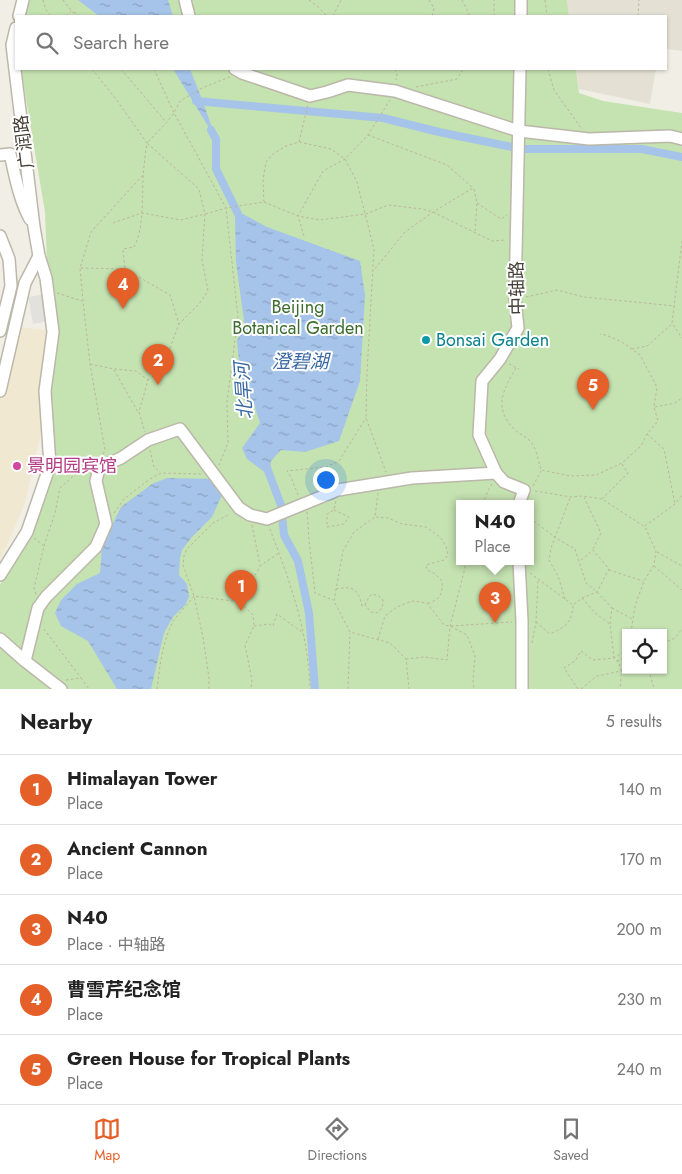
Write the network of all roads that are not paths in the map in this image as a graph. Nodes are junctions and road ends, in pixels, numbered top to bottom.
1 (23, 0) edge
2 (185, 0) edge
3 (521, 0) edge
4 (19, 15) edge
5 (190, 15) edge
6 (521, 15) edge
7 (15, 32) edge
8 (15, 70) edge
9 (15, 70) edge
10 (520, 70) edge
11 (238, 71) edge
12 (519, 131) junction
13 (682, 139) edge
14 (0, 155) edge
15 (34, 227) junction
16 (0, 236) edge
17 (39, 256) junction
18 (25, 283) junction
19 (8, 298) junction
20 (0, 331) edge
21 (0, 391) edge
22 (496, 473) junction
23 (520, 500) edge
24 (519, 566) edge
25 (0, 575) edge
26 (0, 639) edge
27 (24, 661) junction
28 (57, 685) edge
29 (522, 689) edge

1 - 4 street
2 - 5 street
3 - 6 street
7 - 9 street, 广润路
8 - 15 street, 广润路
10 - 12 street, 中轴路
11 - 12 street
12 - 13 street
12 - 22 street, 中轴路
14 - 15 street
15 - 17 street, 广润路
16 - 19 street
17 - 18 street
17 - 25 street, 广润路
18 - 19 street
18 - 21 street
19 - 20 street
22 - 23 street
22 - 27 street
24 - 29 street
26 - 27 street
27 - 28 street

